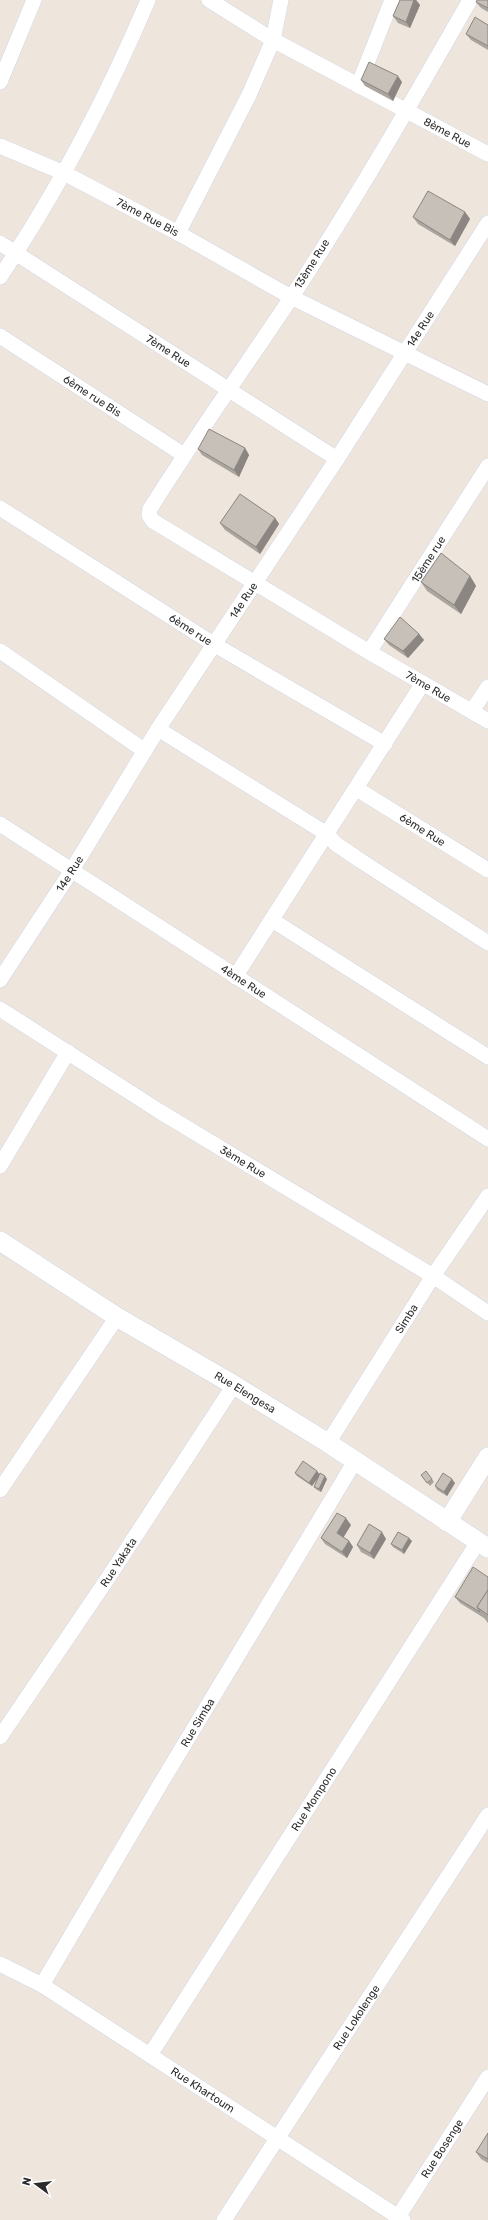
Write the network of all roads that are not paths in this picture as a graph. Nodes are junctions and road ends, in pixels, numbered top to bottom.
1 (34, 0) edge
2 (148, 0) edge
3 (209, 0) edge
4 (280, 0) edge
5 (392, 0) edge
6 (470, 0) edge
7 (273, 40) junction
8 (0, 82) edge
9 (358, 86) junction
10 (406, 112) junction
11 (0, 146) edge
12 (488, 154) edge
13 (64, 173) junction
14 (488, 222) edge
15 (178, 233) junction
16 (0, 243) edge
17 (16, 253) junction
18 (0, 277) edge
19 (292, 297) junction
20 (0, 336) edge
21 (402, 353) junction
22 (228, 389) junction
23 (488, 394) edge
24 (184, 455) junction
25 (336, 459) junction
26 (488, 466) edge
27 (0, 508) edge
28 (153, 521) joint
29 (254, 583) junction
30 (215, 645) junction
31 (0, 651) edge
32 (369, 652) junction
33 (422, 683) junction
34 (488, 687) edge
35 (472, 710) junction
36 (488, 721) edge
37 (158, 728) junction
38 (385, 744) junction
39 (145, 751) junction
40 (357, 789) junction
41 (0, 824) edge
42 (327, 834) junction
43 (72, 870) junction
44 (488, 870) edge
45 (272, 920) junction
46 (488, 944) edge
47 (235, 977) junction
48 (0, 980) edge
49 (0, 1009) edge
50 (68, 1052) junction
51 (488, 1056) edge
52 (488, 1139) edge
53 (0, 1166) edge
54 (488, 1196) edge
55 (0, 1241) edge
56 (433, 1276) junction
57 (488, 1313) edge
58 (117, 1317) junction
59 (234, 1385) junction
60 (328, 1443) junction
61 (488, 1457) edge
62 (355, 1461) junction
63 (0, 1490) edge
64 (447, 1522) junction
65 (483, 1545) edge
66 (0, 1737) edge
67 (488, 1815) edge
68 (0, 1964) edge
69 (42, 1985) junction
70 (150, 2055) junction
71 (488, 2077) edge
72 (278, 2137) junction
73 (399, 2219) edge
74 (224, 2220) edge

1 - 8 street
2 - 13 street
3 - 7 street, 8ème Rue
4 - 7 street
5 - 9 street
6 - 10 street, 13ème Rue
7 - 9 street, 8ème Rue
7 - 15 street
9 - 10 street, 8ème Rue
10 - 12 street, 8ème Rue
10 - 19 street, 13ème Rue
11 - 13 street, 7ème Rue Bis
13 - 15 street, 7ème Rue Bis
13 - 17 street
14 - 21 street, 14e Rue
15 - 19 street, 7ème Rue Bis
16 - 17 street, 7ème Rue
17 - 18 street
17 - 22 street, 7ème Rue
19 - 21 street, 7ème Rue Bis
19 - 22 street, 13ème Rue
20 - 24 street, 6ème rue Bis
21 - 23 street, 7ème Rue Bis
21 - 25 street, 14e Rue
22 - 24 street, 13ème Rue
22 - 25 street, 7ème Rue
24 - 28 street, 13ème Rue
25 - 29 street, 14e Rue
26 - 32 street, 15ème rue
27 - 30 street, 6ème rue
28 - 29 street, 7ème Rue
29 - 30 street, 14e Rue
29 - 32 street, 7ème Rue
30 - 37 street, 14e Rue
30 - 38 street, 6ème rue
31 - 39 street
32 - 33 street, 7ème Rue
33 - 35 street, 7ème Rue
33 - 38 street
34 - 35 street
35 - 36 street, 7ème Rue
37 - 39 street, 14e Rue
37 - 42 street
38 - 40 street
39 - 43 street, 14e Rue
40 - 42 street
40 - 44 street, 6ème Rue
41 - 43 street, 4ème Rue
42 - 45 street
42 - 46 street
43 - 47 street, 4ème Rue
43 - 48 street, 14e Rue
45 - 47 street
45 - 51 street
47 - 52 street, 4ème Rue
49 - 50 street, 3ème Rue
50 - 53 street
50 - 56 street, 3ème Rue
54 - 56 street, Simba
55 - 58 street, Rue Elengesa
56 - 57 street, 3ème Rue
56 - 60 street, Simba
58 - 59 street, Rue Elengesa
58 - 63 street
59 - 60 street, Rue Elengesa
59 - 66 street, Rue Yakata
60 - 62 street, Rue Elengesa
61 - 64 street
62 - 64 street, Rue Elengesa
62 - 69 street, Rue Simba
64 - 65 street, Rue Elengesa
65 - 70 street, Rue Mompono
67 - 72 street, Rue Lokolenge
68 - 69 street, Rue Khartoum
69 - 70 street, Rue Khartoum
70 - 72 street, Rue Khartoum
71 - 73 street, Rue Bosenge
72 - 73 street, Rue Khartoum
72 - 74 street, Rue Lokolenge

